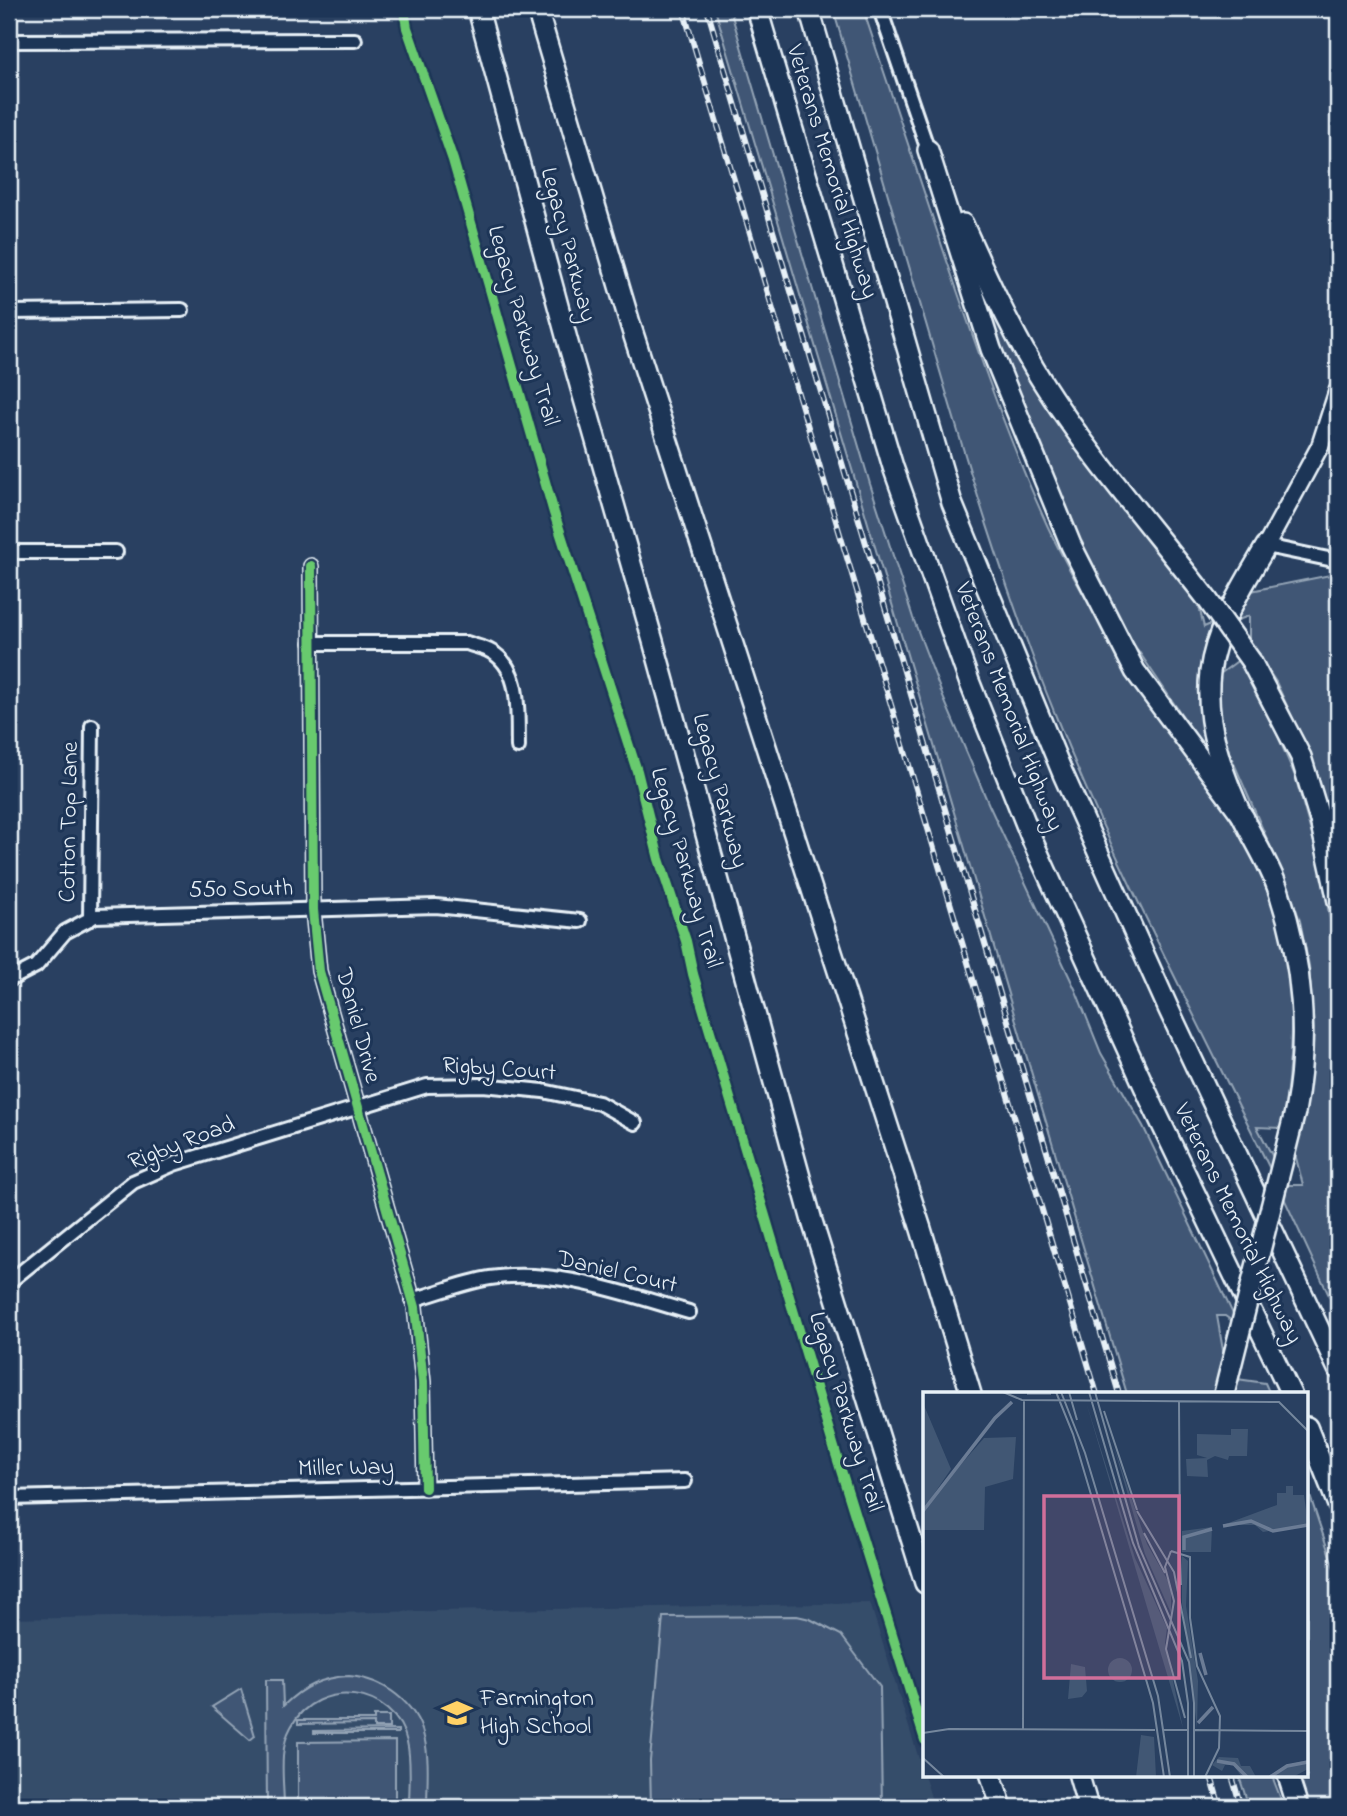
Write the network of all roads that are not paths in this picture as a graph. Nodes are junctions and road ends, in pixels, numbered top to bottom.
1 (478, 9) edge
2 (537, 9) edge
3 (757, 9) edge
4 (809, 9) edge
5 (880, 9) edge
6 (355, 40) dead end
7 (9, 41) edge
8 (928, 150) junction
9 (182, 310) dead end
10 (9, 312) edge
11 (1338, 390) edge
12 (1266, 545) junction
13 (9, 552) edge
14 (116, 552) dead end
15 (1338, 561) edge
16 (311, 566) dead end
17 (311, 643) junction
18 (92, 726) dead end
19 (518, 747) dead end
20 (1244, 818) junction
21 (1338, 901) edge
22 (313, 910) junction
23 (90, 919) junction
24 (580, 921) dead end
25 (9, 980) edge
26 (357, 1108) junction
27 (635, 1123) dead end
28 (9, 1282) edge
29 (412, 1300) junction
30 (689, 1312) dead end
31 (1338, 1369) edge
32 (970, 1392) edge
33 (1225, 1392) edge
34 (1290, 1392) edge
35 (1308, 1430) edge
36 (685, 1481) dead end
37 (425, 1488) junction
38 (9, 1498) edge
39 (1338, 1505) edge
40 (923, 1577) edge
41 (992, 1778) edge
42 (1080, 1778) edge
43 (1289, 1778) edge
44 (1002, 1807) edge
45 (1088, 1807) edge
46 (1298, 1807) edge

1 - 40 highway, Legacy Parkway
2 - 32 highway, Legacy Parkway
3 - 34 highway, Veterans Memorial Highway
4 - 31 highway, Veterans Memorial Highway
5 - 8 street
6 - 7 street
8 - 20 highway
8 - 21 highway, bridge
9 - 10 street
11 - 12 main road
12 - 15 street
12 - 20 highway
13 - 14 street
16 - 17 street, Daniel Drive
17 - 19 street
17 - 22 street, Daniel Drive
18 - 23 street, Cotton Top Lane
20 - 33 highway, bridge
22 - 23 street, 550 South
22 - 24 street, 550 South
22 - 26 street, Daniel Drive
23 - 25 street, 550 South
26 - 27 street, Rigby Court
26 - 28 street, Rigby Road
26 - 29 street, Daniel Drive
29 - 30 street, Daniel Court
29 - 37 street, Daniel Drive
35 - 39 highway
36 - 37 street, Miller Way
37 - 38 street, Miller Way
41 - 44 highway
42 - 45 highway
43 - 46 highway

